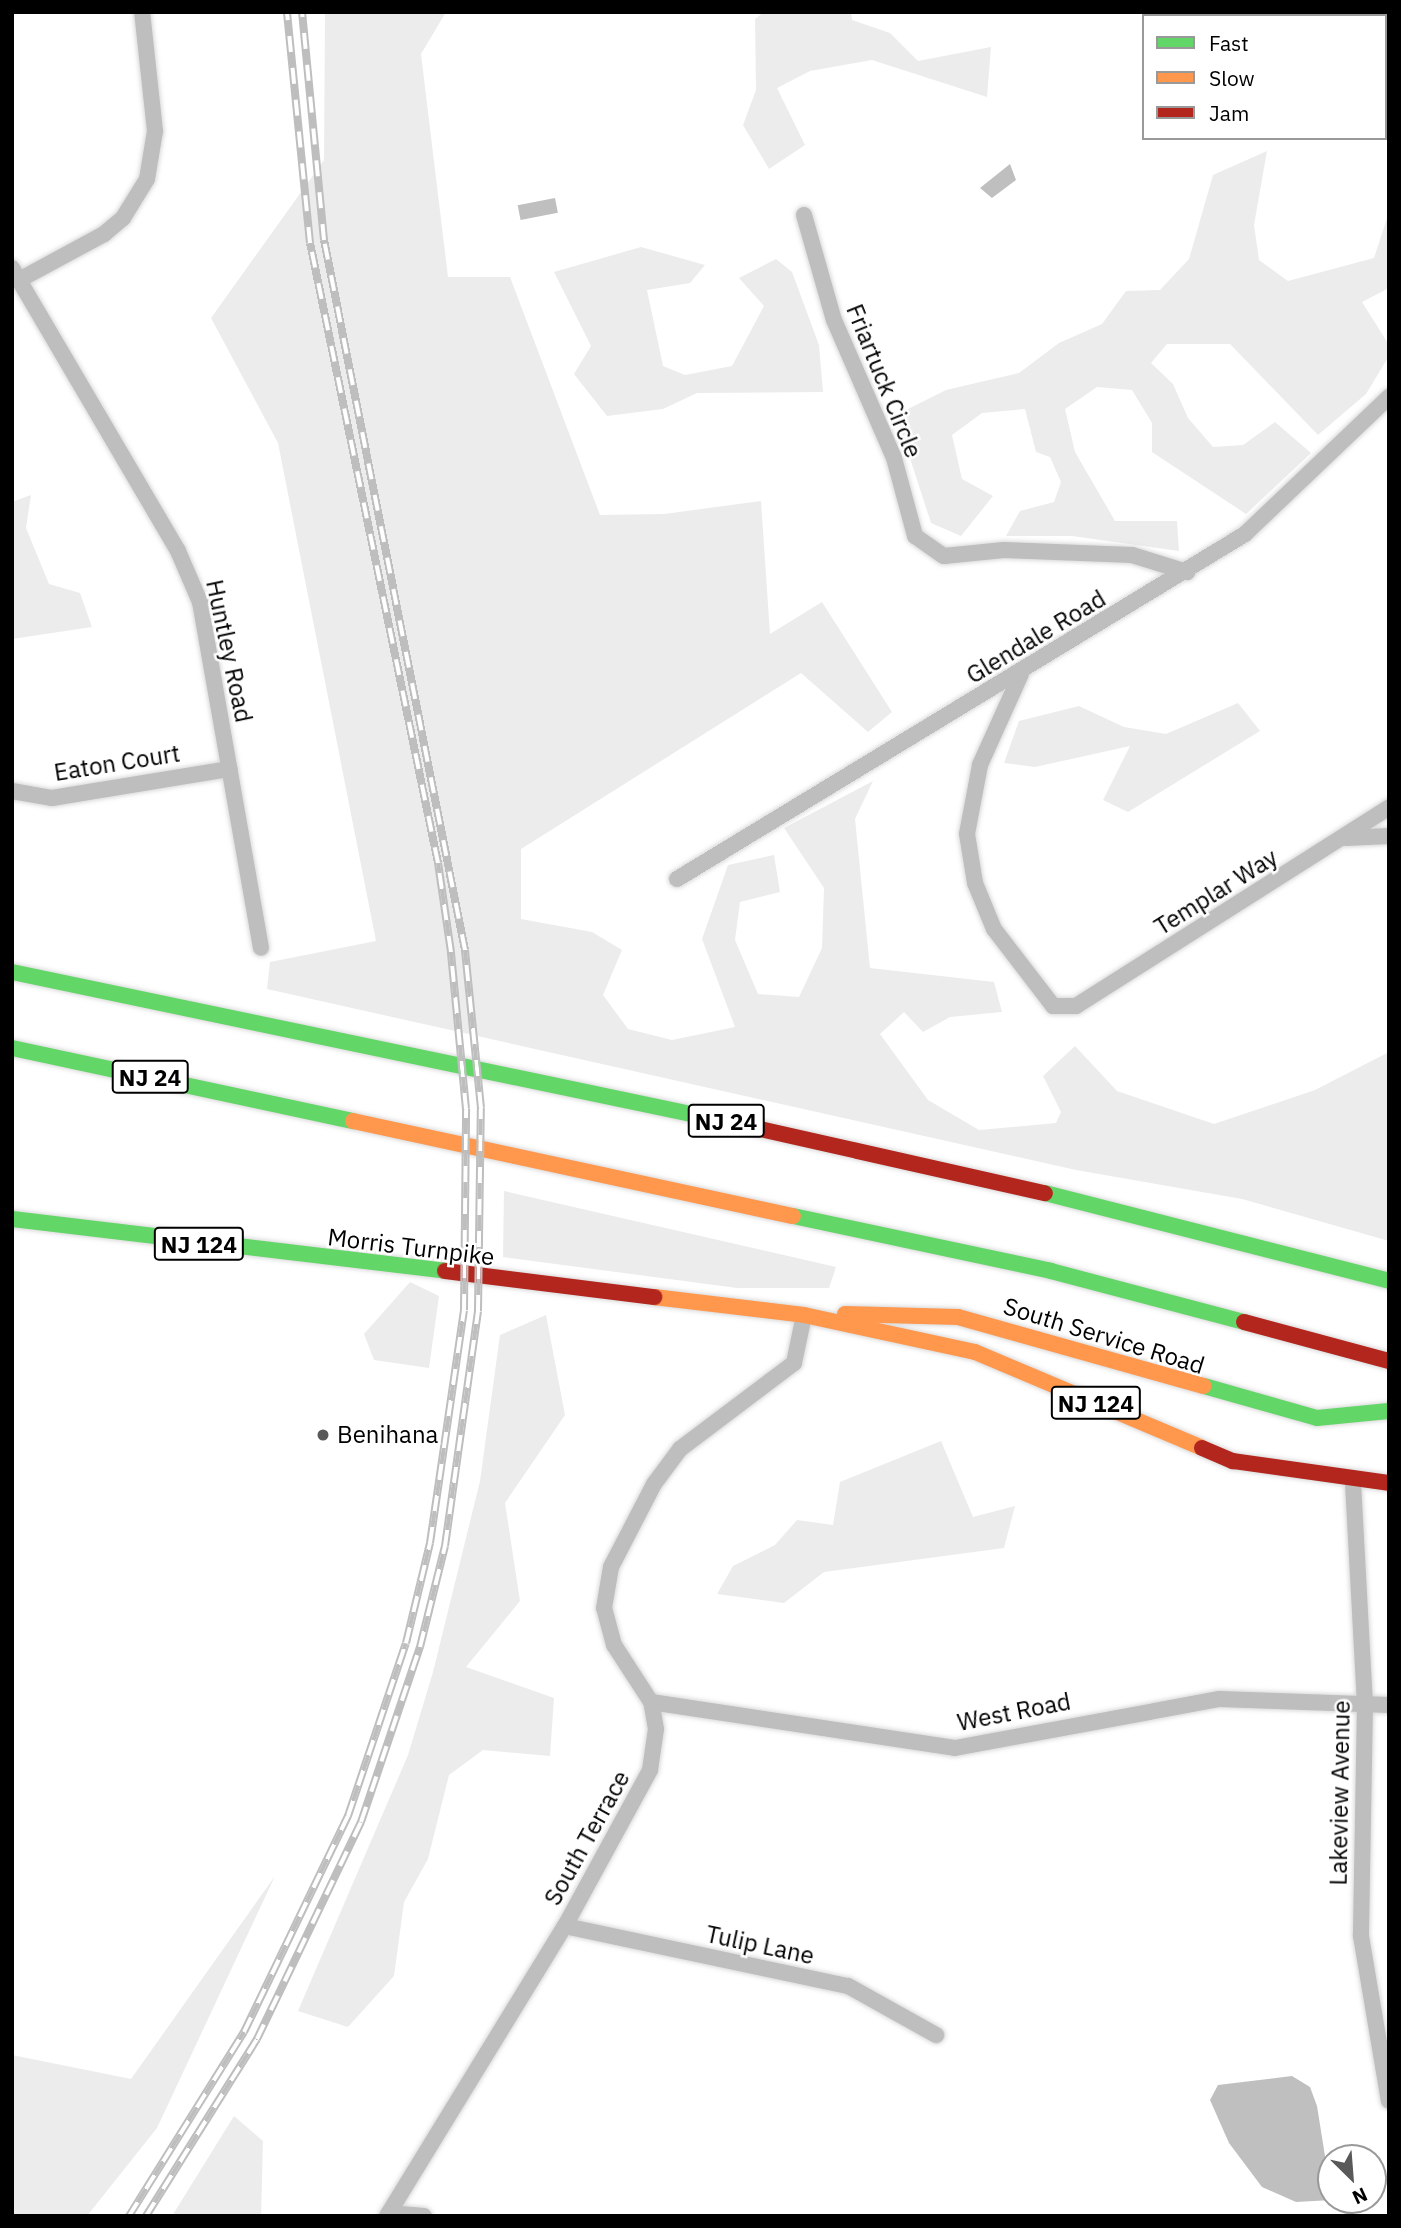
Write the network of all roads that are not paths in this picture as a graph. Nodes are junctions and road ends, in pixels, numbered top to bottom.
1 (142, 12) edge
2 (804, 215) dead end
3 (16, 274) edge
4 (1389, 397) edge
5 (1187, 572) junction
6 (1023, 672) junction
7 (230, 769) junction
8 (12, 791) edge
9 (1389, 807) edge
10 (1389, 836) edge
11 (1345, 838) junction
12 (677, 879) dead end
13 (261, 948) dead end
14 (12, 972) edge
15 (12, 1048) edge
16 (12, 1062) edge
17 (287, 1106) junction
18 (12, 1219) edge
19 (1389, 1281) edge
20 (804, 1315) junction
21 (1389, 1361) edge
22 (1389, 1411) edge
23 (1353, 1483) junction
24 (1389, 1483) edge
25 (650, 1702) junction
26 (1365, 1703) junction
27 (1389, 1705) edge
28 (565, 1926) junction
29 (936, 2035) dead end
30 (1389, 2101) edge
31 (388, 2214) edge
32 (424, 2216) edge

1 - 3 street
2 - 5 street, Friartuck Circle
3 - 7 street, Huntley Road
4 - 5 street, Glendale Road
5 - 6 street, Glendale Road
6 - 11 street, Templar Way
6 - 12 street, Glendale Road
7 - 8 street, Eaton Court
7 - 13 street, Huntley Road
9 - 11 street, Templar Way
10 - 11 street
14 - 19 main road, NJ 24
15 - 17 main road, NJ 24
16 - 17 main road
17 - 21 main road, NJ 24
18 - 20 main road, Morris Turnpike / NJ 124
20 - 22 main road, South Service Road / NJ 124
20 - 23 main road, NJ 124
20 - 25 street, South Terrace
23 - 24 main road, NJ 124
23 - 26 street, Lakeview Avenue
25 - 26 street, West Road
25 - 28 street, South Terrace
26 - 27 street, West Road
26 - 30 street, Lakeview Avenue
28 - 29 street, Tulip Lane
28 - 31 street, South Terrace
31 - 32 street

